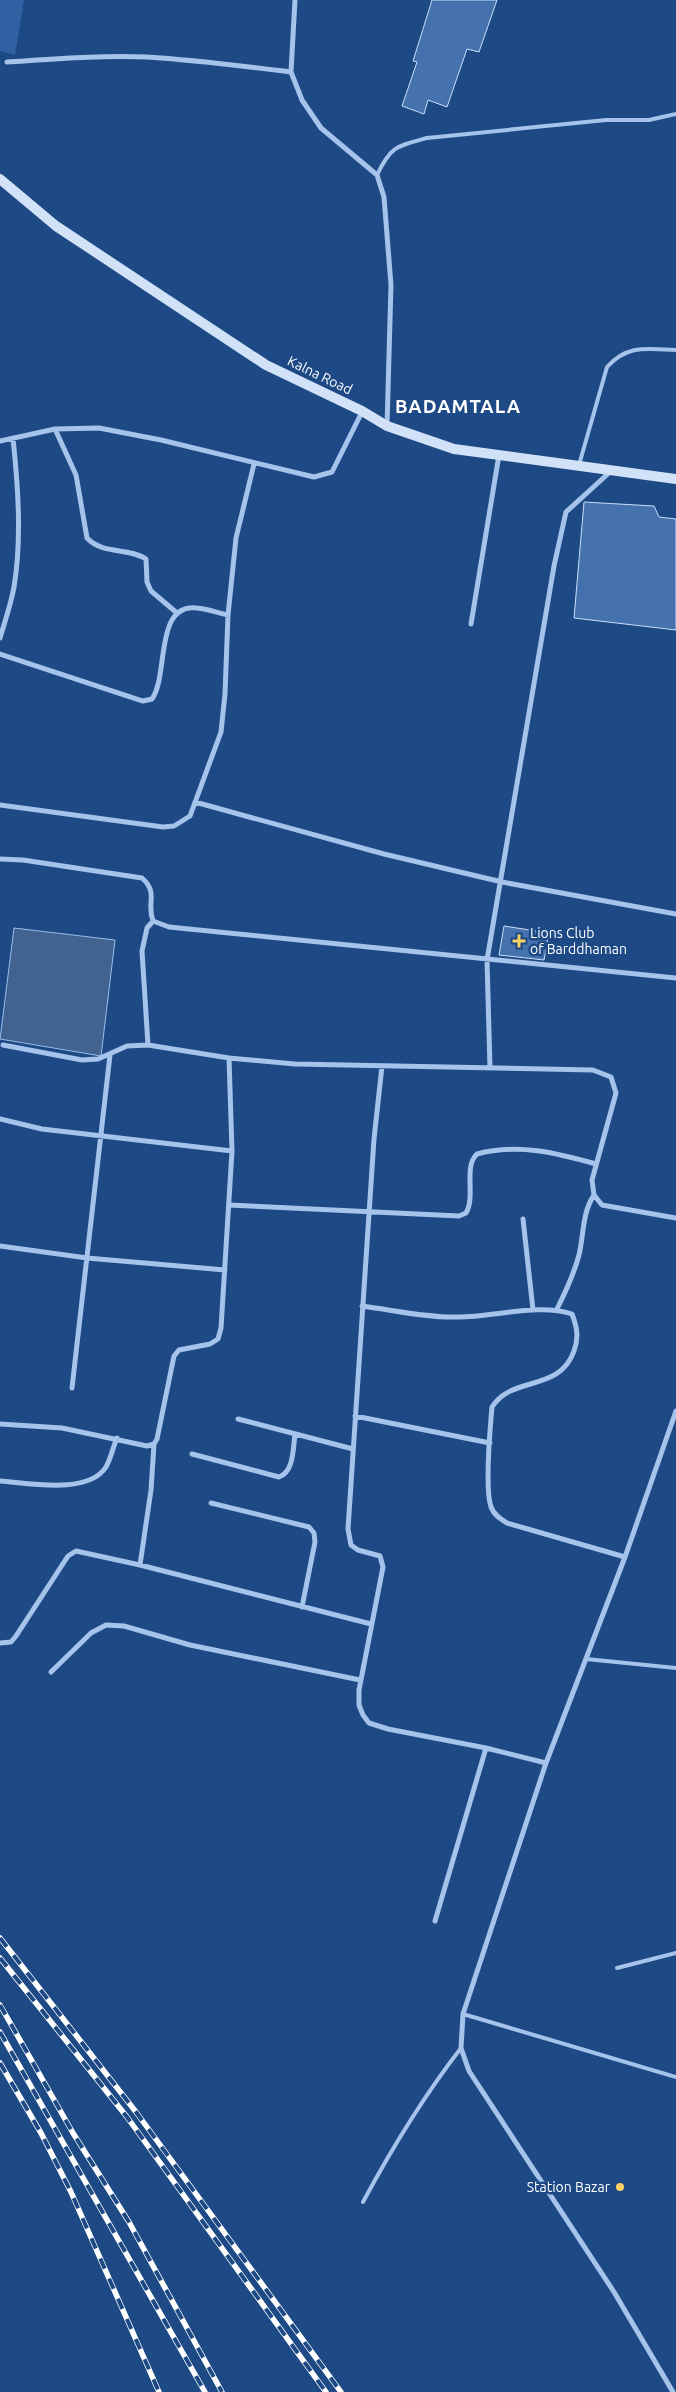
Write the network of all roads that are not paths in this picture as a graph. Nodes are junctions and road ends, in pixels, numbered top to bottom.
1 (295, 0) edge
2 (7, 62) dead end
3 (291, 72) junction
4 (676, 114) edge
5 (377, 175) junction
6 (0, 179) edge
7 (676, 350) edge
8 (362, 411) junction
9 (387, 426) junction
10 (56, 429) junction
11 (13, 438) junction
12 (0, 441) edge
13 (499, 455) junction
14 (254, 464) junction
15 (579, 465) junction
16 (612, 470) junction
17 (676, 479) edge
18 (178, 613) junction
19 (228, 615) junction
20 (472, 624) dead end
21 (0, 638) edge
22 (0, 654) edge
23 (195, 802) junction
24 (0, 805) edge
25 (0, 859) edge
26 (502, 882) junction
27 (676, 914) edge
28 (153, 921) junction
29 (487, 960) junction
30 (676, 978) edge
31 (3, 1045) dead end
32 (148, 1045) junction
33 (110, 1055) junction
34 (229, 1058) junction
35 (382, 1066) junction
36 (490, 1068) junction
37 (0, 1119) edge
38 (101, 1136) junction
39 (232, 1151) junction
40 (596, 1164) junction
41 (594, 1195) junction
42 (229, 1205) junction
43 (371, 1211) junction
44 (676, 1218) edge
45 (523, 1219) dead end
46 (0, 1246) edge
47 (87, 1258) junction
48 (225, 1270) junction
49 (362, 1306) junction
50 (557, 1309) junction
51 (533, 1310) junction
52 (72, 1388) dead end
53 (676, 1411) edge
54 (355, 1416) junction
55 (238, 1419) dead end
56 (0, 1424) edge
57 (295, 1434) junction
58 (117, 1438) junction
59 (490, 1443) junction
60 (154, 1444) junction
61 (353, 1449) junction
62 (192, 1454) dead end
63 (0, 1481) edge
64 (211, 1503) dead end
65 (625, 1557) junction
66 (140, 1565) junction
67 (302, 1607) junction
68 (371, 1624) junction
69 (0, 1643) edge
70 (586, 1659) junction
71 (676, 1668) edge
72 (52, 1672) dead end
73 (360, 1680) junction
74 (486, 1748) junction
75 (546, 1762) junction
76 (435, 1921) dead end
77 (676, 1953) edge
78 (617, 1968) dead end
79 (463, 2014) junction
80 (461, 2048) junction
81 (676, 2077) edge
82 (362, 2202) dead end
83 (673, 2392) edge

1 - 3 street
2 - 3 street
3 - 5 street
4 - 5 lane
5 - 9 street
6 - 8 street, Kalna Road
7 - 15 lane
8 - 9 street, Kalna Road
8 - 14 street
9 - 13 street, Kalna Road
10 - 11 street
10 - 14 street
10 - 18 street
11 - 12 street
11 - 21 street
13 - 15 street, Kalna Road
13 - 20 street
14 - 19 street
15 - 16 street, Kalna Road
16 - 17 street, Kalna Road
16 - 26 street
18 - 19 street
18 - 22 street
19 - 23 street
23 - 24 street
23 - 26 street
25 - 28 street
26 - 27 street
26 - 29 street
28 - 29 street
28 - 32 street
29 - 30 street
29 - 36 street
31 - 33 street
32 - 33 street
32 - 34 street
33 - 38 street
34 - 35 street
34 - 39 street
35 - 36 street
35 - 43 street
36 - 40 street
37 - 38 street
38 - 39 street
38 - 47 street
39 - 42 street
40 - 41 street
40 - 43 street
41 - 44 street
41 - 50 street
42 - 43 street
42 - 48 street
43 - 49 street
45 - 51 street
46 - 47 street
47 - 48 street
47 - 52 street
48 - 60 street
49 - 51 street
49 - 54 street
50 - 51 street
50 - 59 street
53 - 65 street
54 - 59 street
54 - 61 street
55 - 57 street
56 - 58 street
57 - 61 street
57 - 62 street
58 - 60 street
58 - 63 street
59 - 65 street
60 - 66 street
61 - 68 street
64 - 67 street
65 - 70 street
66 - 67 street
66 - 69 street
67 - 68 street
68 - 73 street
70 - 71 lane
70 - 75 street
72 - 73 street
73 - 74 street
74 - 75 street
74 - 76 street
75 - 79 street
77 - 78 lane
79 - 80 street
79 - 81 lane
80 - 82 lane
80 - 83 street

